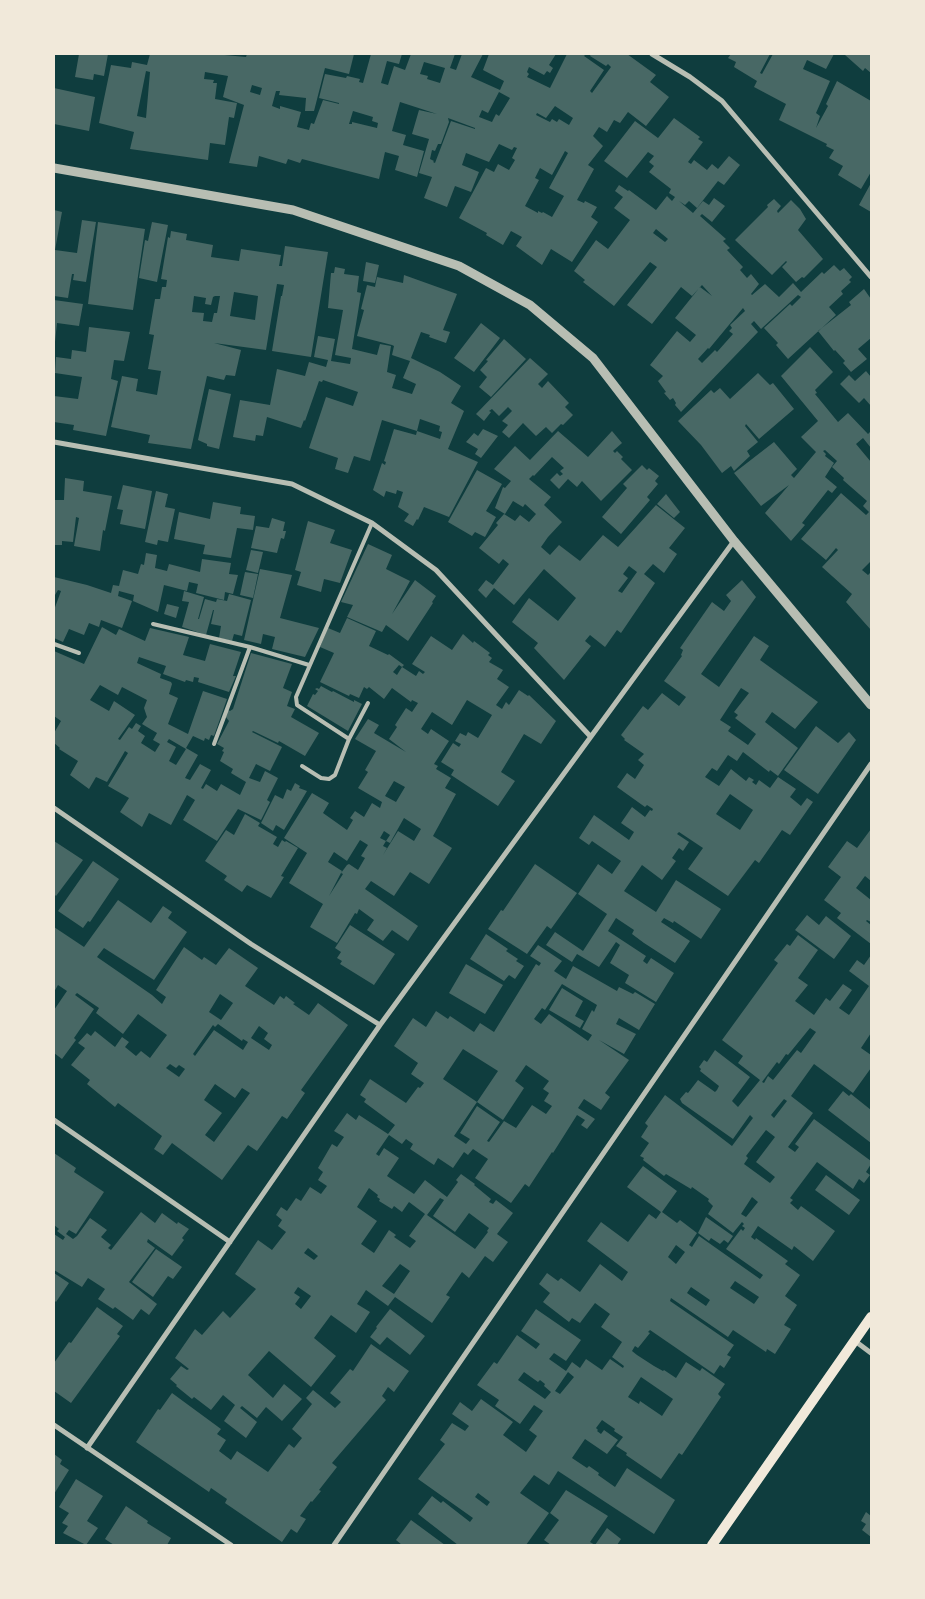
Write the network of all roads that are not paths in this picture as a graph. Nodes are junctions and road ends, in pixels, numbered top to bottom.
1 (652, 54) edge
2 (54, 168) edge
3 (871, 277) edge
4 (54, 442) edge
5 (372, 522) junction
6 (734, 541) junction
7 (153, 624) dead end
8 (54, 644) edge
9 (250, 648) junction
10 (79, 653) dead end
11 (309, 665) junction
12 (368, 703) dead end
13 (871, 705) edge
14 (590, 736) junction
15 (349, 739) junction
16 (214, 744) dead end
17 (871, 764) edge
18 (302, 766) dead end
19 (54, 808) edge
20 (380, 1025) junction
21 (54, 1120) edge
22 (230, 1242) junction
23 (871, 1317) edge
24 (855, 1342) junction
25 (871, 1353) edge
26 (54, 1425) edge
27 (87, 1448) junction
28 (231, 1545) edge
29 (334, 1545) edge
30 (712, 1545) edge

1 - 3 street
2 - 6 street
4 - 5 street
5 - 11 lane
5 - 14 street
6 - 13 street
6 - 14 street
7 - 9 lane
8 - 10 lane
9 - 11 lane
9 - 16 lane
11 - 15 lane
12 - 15 lane
14 - 20 street
15 - 18 lane
17 - 29 street
19 - 20 street
20 - 22 street
21 - 22 street
22 - 27 street
23 - 24 main road
24 - 25 street
24 - 30 main road
26 - 27 street
27 - 28 street

